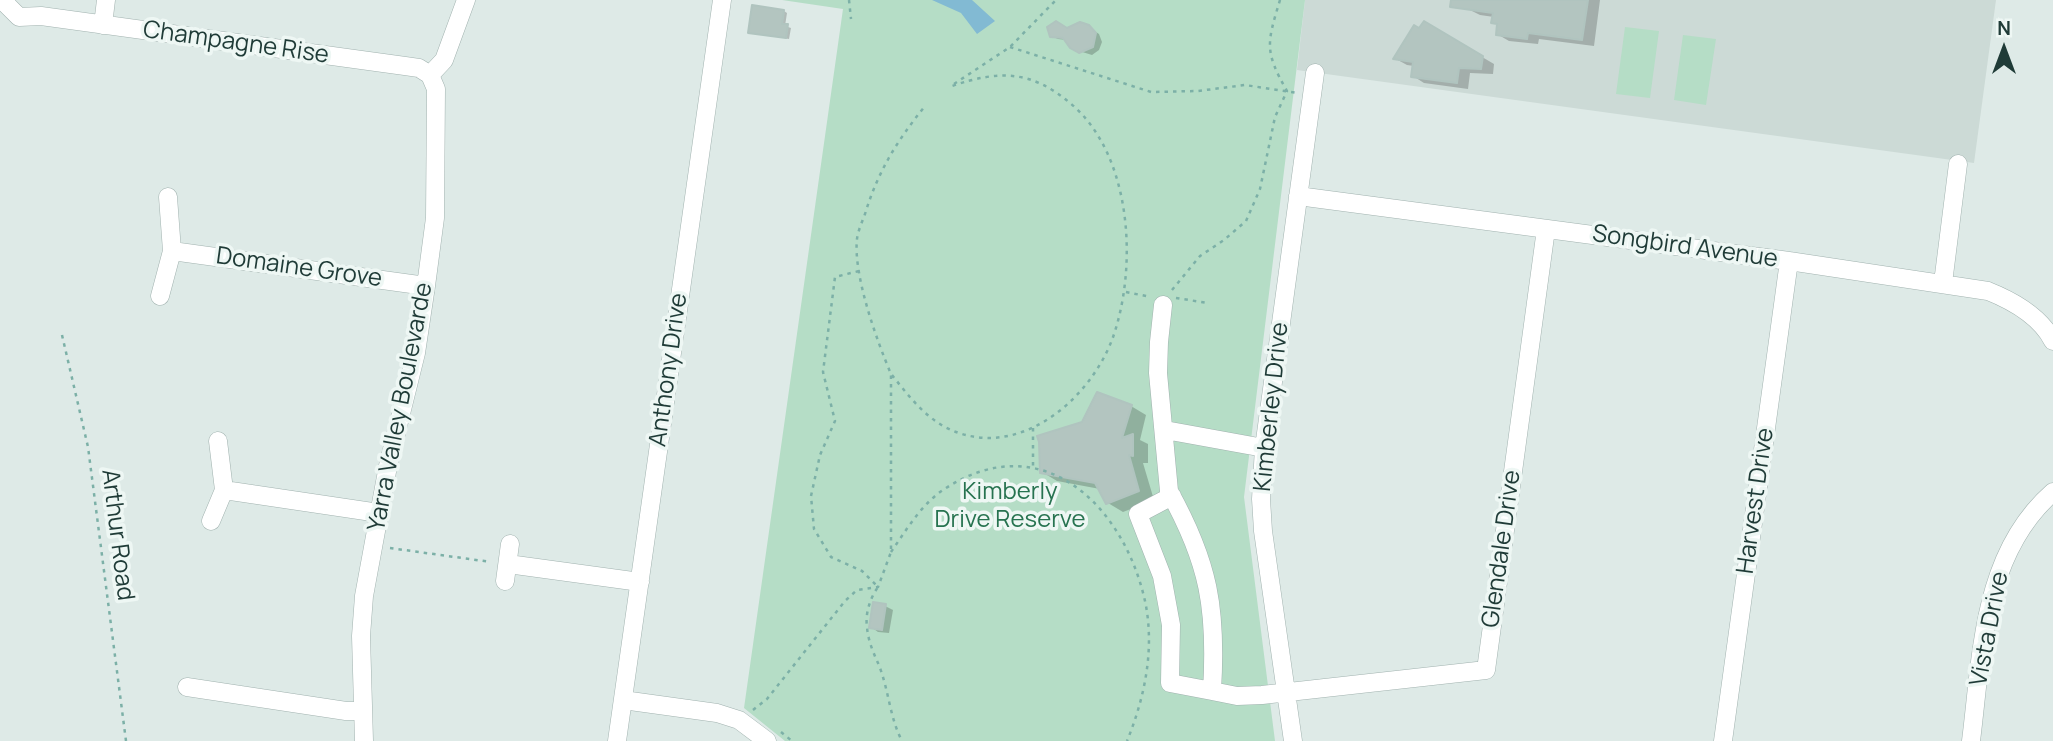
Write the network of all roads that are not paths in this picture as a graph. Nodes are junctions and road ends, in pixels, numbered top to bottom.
1 (2, 0) edge
2 (106, 0) edge
3 (466, 0) edge
4 (722, 0) edge
5 (103, 25) junction
6 (1315, 73) dead end
7 (430, 75) junction
8 (1958, 164) dead end
9 (1298, 196) junction
10 (168, 197) dead end
11 (1546, 229) junction
12 (172, 251) junction
13 (1789, 261) junction
14 (1943, 283) junction
15 (426, 286) junction
16 (160, 296) dead end
17 (1160, 301) road end
18 (2051, 331) edge
19 (1165, 430) junction
20 (218, 441) dead end
21 (1264, 448) junction
22 (224, 490) junction
23 (2053, 492) edge
24 (1172, 496) junction
25 (379, 513) junction
26 (211, 520) dead end
27 (510, 544) dead end
28 (640, 582) junction
29 (187, 687) dead end
30 (1212, 691) junction
31 (1287, 693) junction
32 (623, 700) junction
33 (363, 711) junction
34 (364, 741) edge
35 (617, 741) edge
36 (767, 741) edge
37 (1293, 741) edge
38 (1724, 741) edge
39 (1971, 741) edge

1 - 5 street, Champagne Rise
2 - 5 street
3 - 7 street
4 - 28 street, Anthony Drive
5 - 7 street, Champagne Rise
6 - 9 street, Kimberley Drive
7 - 15 street, Yarra Valley Boulevarde
8 - 14 street
9 - 11 street, Songbird Avenue
9 - 21 street, Kimberley Drive
10 - 12 street
11 - 13 street, Songbird Avenue
11 - 31 street, Glendale Drive
12 - 15 street, Domaine Grove
12 - 16 street
13 - 14 street, Songbird Avenue
13 - 38 street, Harvest Drive
14 - 18 street, Songbird Avenue
15 - 25 street, Yarra Valley Boulevarde
17 - 19 street
19 - 21 street
19 - 24 street
20 - 22 street
21 - 31 street, Kimberley Drive
22 - 25 street
22 - 26 street
23 - 39 street, Vista Drive
24 - 30 street
24 - 30 street
25 - 33 street, Yarra Valley Boulevarde
27 - 28 street
28 - 32 street, Anthony Drive
29 - 33 street
30 - 31 street
31 - 37 street, Kimberley Drive
32 - 35 street, Anthony Drive
32 - 36 street
33 - 34 street, Yarra Valley Boulevarde

